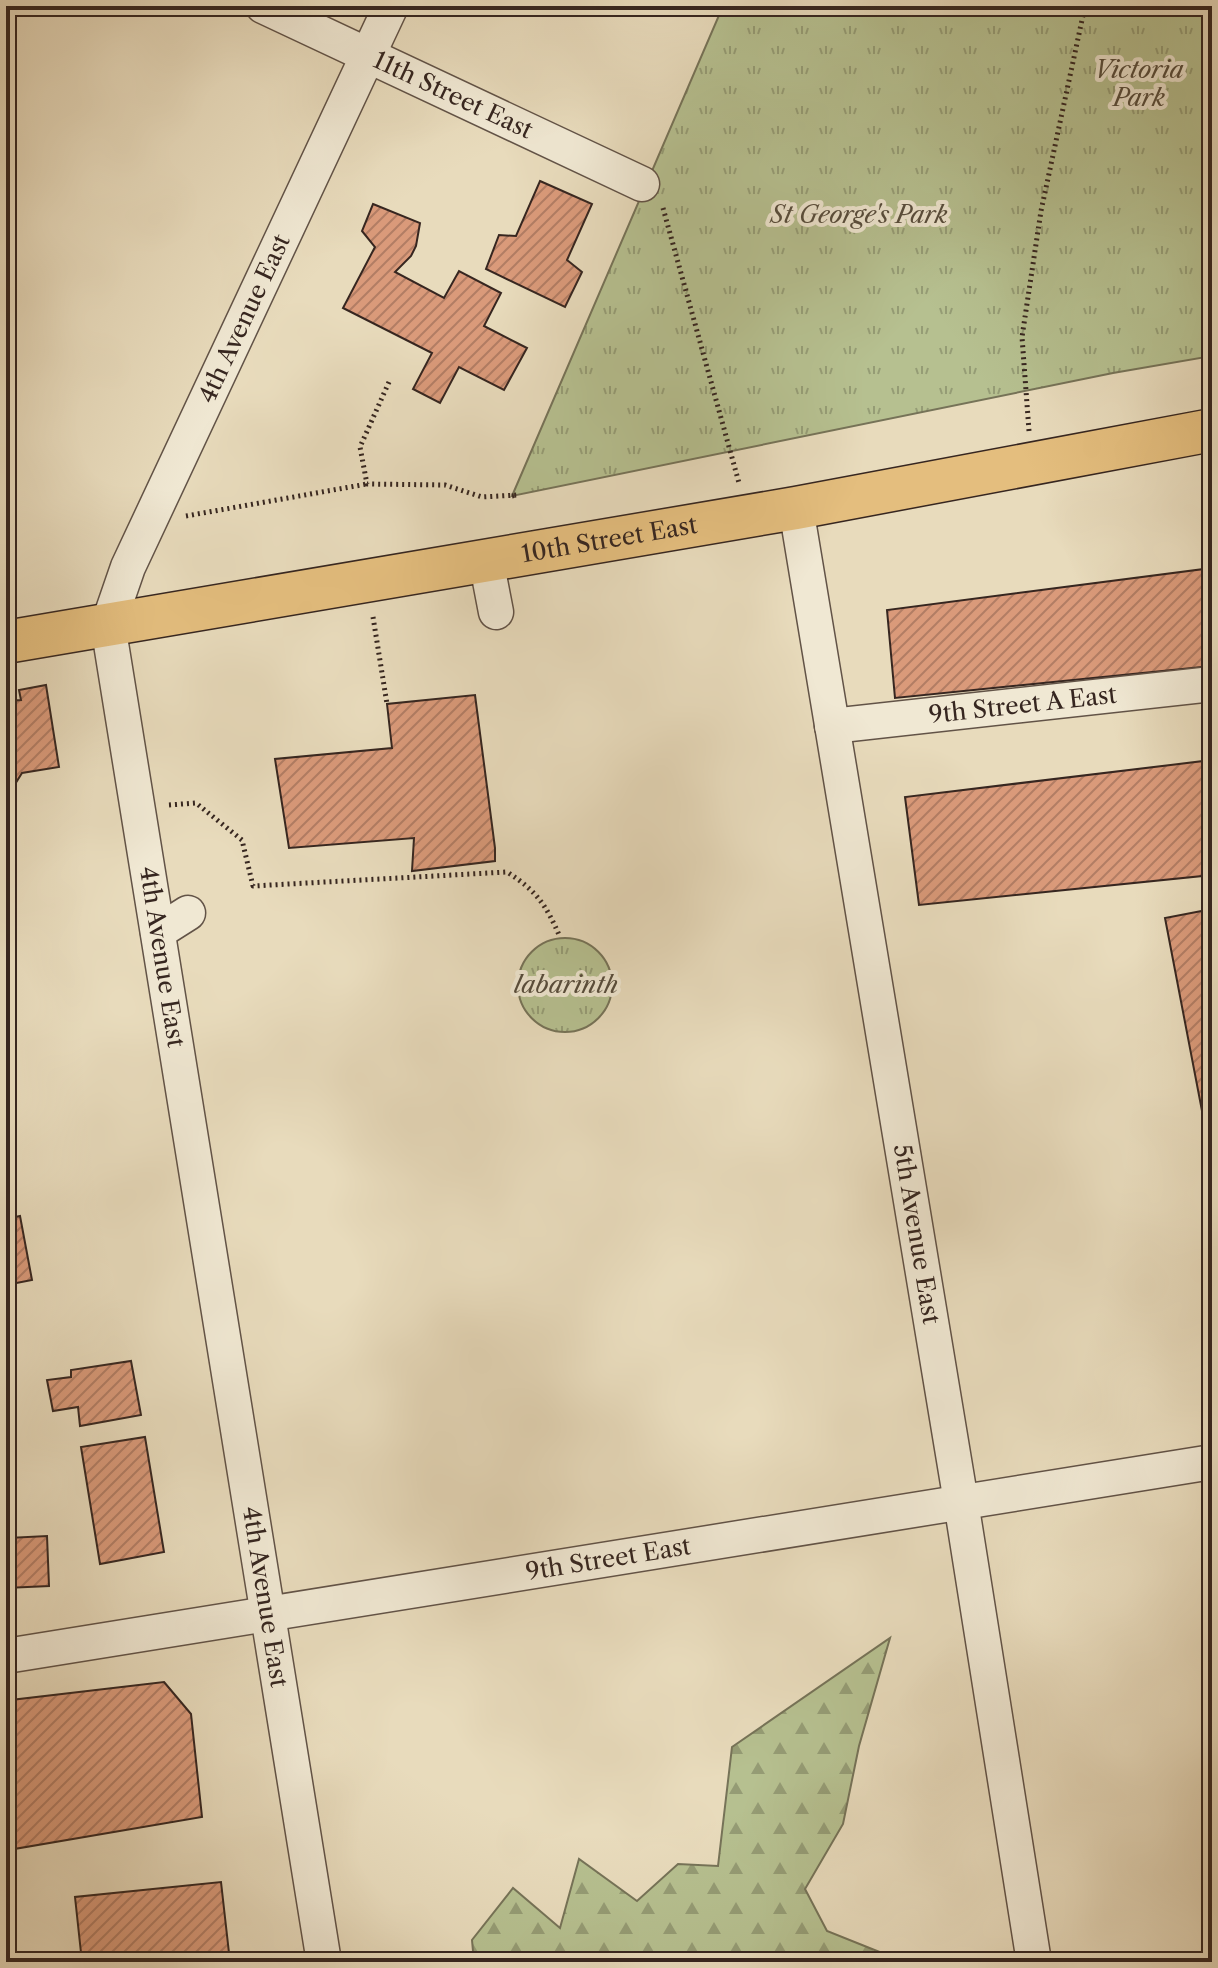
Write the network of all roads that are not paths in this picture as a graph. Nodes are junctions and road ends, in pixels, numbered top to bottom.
1 (263, 6) edge
2 (391, 6) edge
3 (368, 56) junction
4 (642, 184) road end
5 (1212, 430) edge
6 (796, 508) junction
7 (486, 560) junction
8 (496, 612) dead end
9 (108, 625) junction
10 (6, 642) edge
11 (1212, 684) edge
12 (832, 726) junction
13 (188, 913) dead end
14 (158, 932) junction
15 (1212, 1462) edge
16 (961, 1502) junction
17 (268, 1614) junction
18 (6, 1656) edge
19 (324, 1962) edge
20 (1034, 1962) edge

1 - 3 street, 11th Street East
2 - 3 street, 4th Avenue East
3 - 4 street, 11th Street East
3 - 9 street, 4th Avenue East
5 - 6 main road, 10th Street East
6 - 7 main road, 10th Street East
6 - 12 street, 5th Avenue East
7 - 8 street
7 - 9 main road, 10th Street East
9 - 10 main road, 10th Street East
9 - 14 street, 4th Avenue East
11 - 12 street, 9th Street A East
12 - 16 street, 5th Avenue East
13 - 14 street
14 - 17 street, 4th Avenue East
15 - 16 street, 9th Street East
16 - 17 street, 9th Street East
16 - 20 street, 5th Avenue East
17 - 18 street, 9th Street East
17 - 19 street, 4th Avenue East

